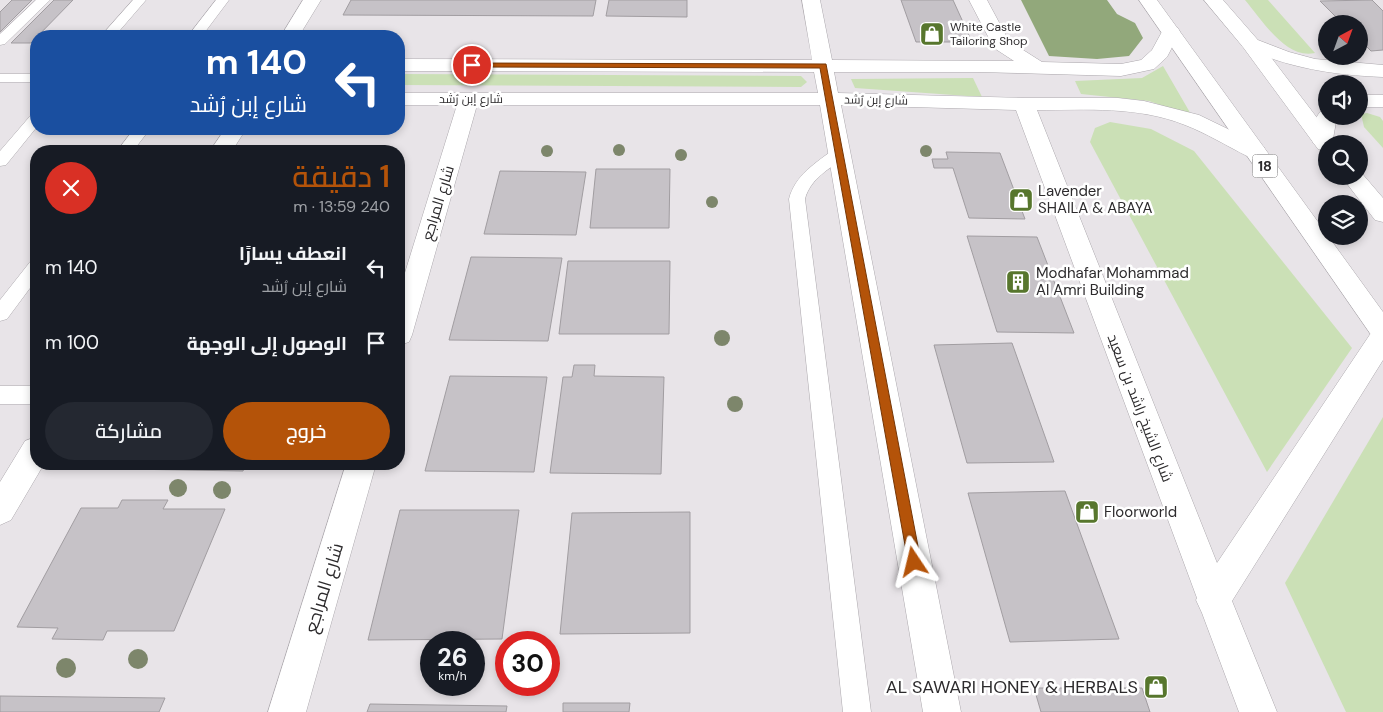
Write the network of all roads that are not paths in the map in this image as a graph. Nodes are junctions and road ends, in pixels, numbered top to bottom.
1 (44, 0) edge
2 (140, 0) edge
3 (223, 0) edge
4 (312, 0) edge
5 (811, 0) edge
6 (978, 0) edge
7 (1148, 0) edge
8 (1213, 0) edge
9 (113, 30) edge
10 (200, 30) edge
11 (294, 30) edge
12 (1171, 32) junction
13 (0, 41) edge
14 (1001, 44) junction
15 (1250, 44) junction
16 (405, 65) edge
17 (823, 66) junction
18 (978, 66) junction
19 (1038, 68) junction
20 (1383, 71) edge
21 (0, 78) edge
22 (30, 78) edge
23 (405, 99) edge
24 (469, 99) junction
25 (830, 99) junction
26 (1368, 101) edge
27 (1383, 101) edge
28 (1024, 104) junction
29 (30, 125) edge
30 (137, 135) edge
31 (1319, 135) edge
32 (130, 145) edge
33 (1254, 151) junction
34 (840, 153) junction
35 (0, 161) edge
36 (1359, 185) edge
37 (1383, 214) edge
38 (30, 275) edge
39 (0, 314) edge
40 (405, 315) edge
41 (1383, 332) edge
42 (1383, 337) edge
43 (0, 395) edge
44 (30, 395) edge
45 (30, 460) edge
46 (359, 470) edge
47 (0, 510) edge
48 (1213, 600) junction
49 (287, 712) edge
50 (857, 712) edge
51 (942, 712) edge
52 (1258, 712) edge

1 - 13 lane
2 - 9 lane
3 - 10 lane
4 - 11 street
5 - 17 street
6 - 14 street
7 - 12 street, 18
8 - 15 street
12 - 19 street
12 - 33 street, 18
14 - 18 street
14 - 19 street
15 - 20 street
15 - 31 street
16 - 17 street
17 - 18 street
17 - 25 street
18 - 19 street
21 - 22 lane
23 - 24 street, شارع إبن رُشد
24 - 25 street, شارع إبن رُشد
24 - 40 street, شارع المراجع
25 - 28 street, شارع إبن رُشد
25 - 34 street
26 - 27 street
28 - 33 street, شارع إبن رُشد
28 - 48 street, شارع الشيخ راشد بن سعيد
29 - 35 lane
30 - 32 lane
33 - 41 street, 18
34 - 50 lane
34 - 51 street
36 - 37 street
38 - 39 lane
42 - 48 street
43 - 44 lane
45 - 47 street
46 - 49 street, شارع المراجع
48 - 52 street, شارع الشيخ راشد بن سعيد

